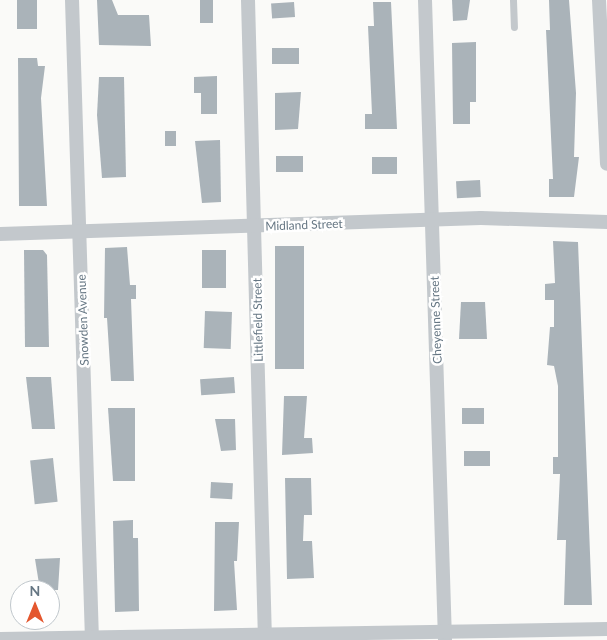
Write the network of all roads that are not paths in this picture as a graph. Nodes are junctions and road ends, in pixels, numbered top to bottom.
1 (72, 0) edge
2 (248, 0) edge
3 (425, 0) edge
4 (513, 0) edge
5 (599, 0) edge
6 (514, 27) dead end
7 (607, 164) edge
8 (433, 221) junction
9 (607, 222) edge
10 (256, 226) junction
11 (80, 231) junction
12 (0, 234) edge
13 (607, 629) edge
14 (445, 635) edge
15 (265, 636) edge
16 (0, 638) edge
17 (92, 638) edge

1 - 11 street, Snowden Avenue
2 - 10 street, Littlefield Street
3 - 8 street, Cheyenne Street
4 - 6 lane
5 - 7 street
8 - 9 street, Midland Street
8 - 10 street, Midland Street
8 - 14 street, Cheyenne Street
10 - 11 street, Midland Street
10 - 15 street, Littlefield Street
11 - 12 street, Midland Street
11 - 17 street, Snowden Avenue
13 - 14 street
14 - 15 street
15 - 17 street
16 - 17 street

